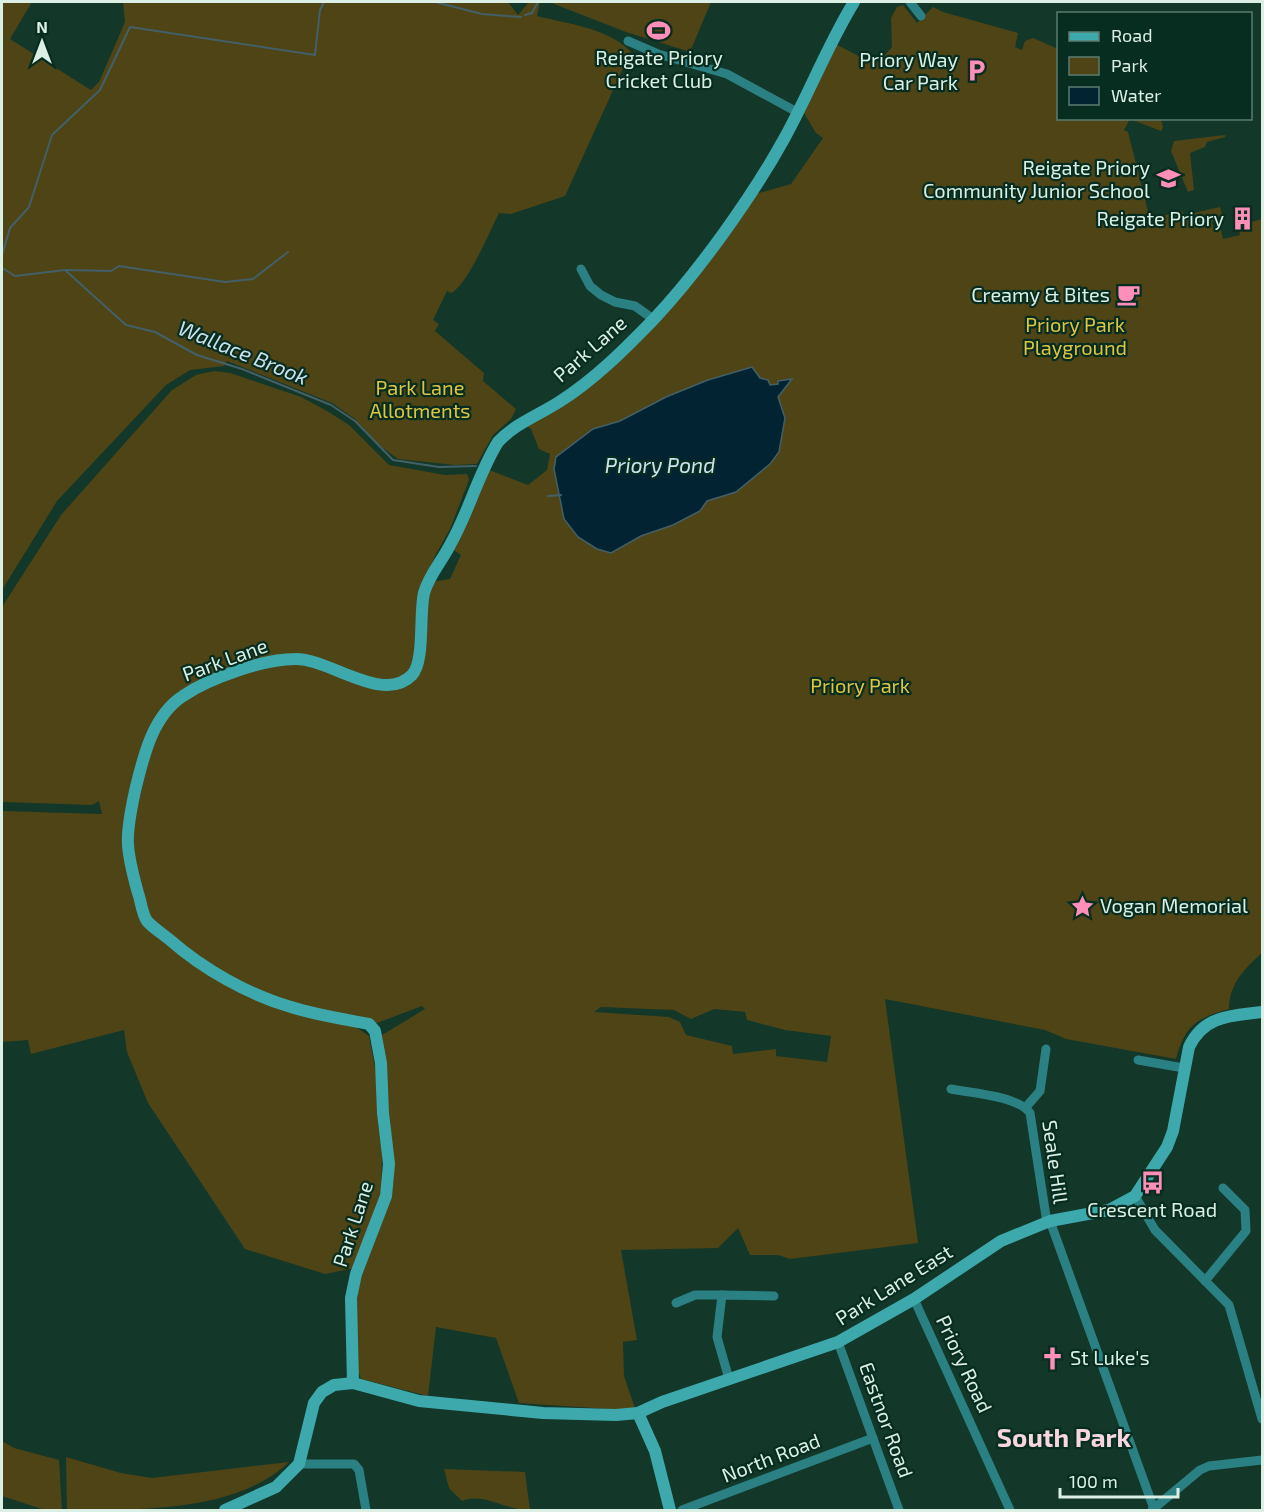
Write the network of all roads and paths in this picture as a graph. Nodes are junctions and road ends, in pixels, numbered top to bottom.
1 (854, 2) edge
2 (910, 2) edge
3 (921, 16) dead end
4 (628, 41) dead end
5 (797, 112) junction
6 (581, 269) dead end
7 (653, 319) junction
8 (1263, 1012) edge
9 (1046, 1049) dead end
10 (1138, 1060) dead end
11 (1184, 1068) junction
12 (951, 1089) dead end
13 (1026, 1107) junction
14 (1223, 1188) dead end
15 (1135, 1196) junction
16 (1048, 1222) junction
17 (1205, 1281) junction
18 (722, 1295) junction
19 (774, 1296) dead end
20 (914, 1299) junction
21 (676, 1303) dead end
22 (838, 1342) junction
23 (729, 1379) junction
24 (353, 1383) junction
25 (638, 1413) junction
26 (1263, 1419) edge
27 (873, 1438) junction
28 (1263, 1460) edge
29 (299, 1464) junction
30 (225, 1510) edge
31 (366, 1510) edge
32 (670, 1510) edge
33 (682, 1510) edge
34 (899, 1510) edge
35 (1010, 1510) edge
36 (1153, 1510) edge

1 - 5 street, Park Lane
2 - 3 street
4 - 5 street
5 - 7 street, Park Lane
6 - 7 street
7 - 24 street, Park Lane
8 - 11 street, Park Lane East
9 - 13 street, Seale Hill
10 - 11 street
11 - 15 street, Park Lane East
12 - 13 street, Seale Hill
13 - 16 street, Seale Hill
14 - 17 street
15 - 16 street, Park Lane East
15 - 17 street
16 - 20 street, Park Lane East
16 - 36 street, Seale Hill
17 - 26 street
18 - 19 street
18 - 21 street
18 - 23 street
20 - 22 street, Park Lane East
20 - 35 street, Priory Road
22 - 23 street, Park Lane East
22 - 27 street, Eastnor Road
23 - 25 street, Park Lane East
24 - 25 street, Park Lane East
24 - 29 street
25 - 32 street
27 - 33 street, North Road
27 - 34 street, Eastnor Road
28 - 36 street
29 - 30 street
29 - 31 street

